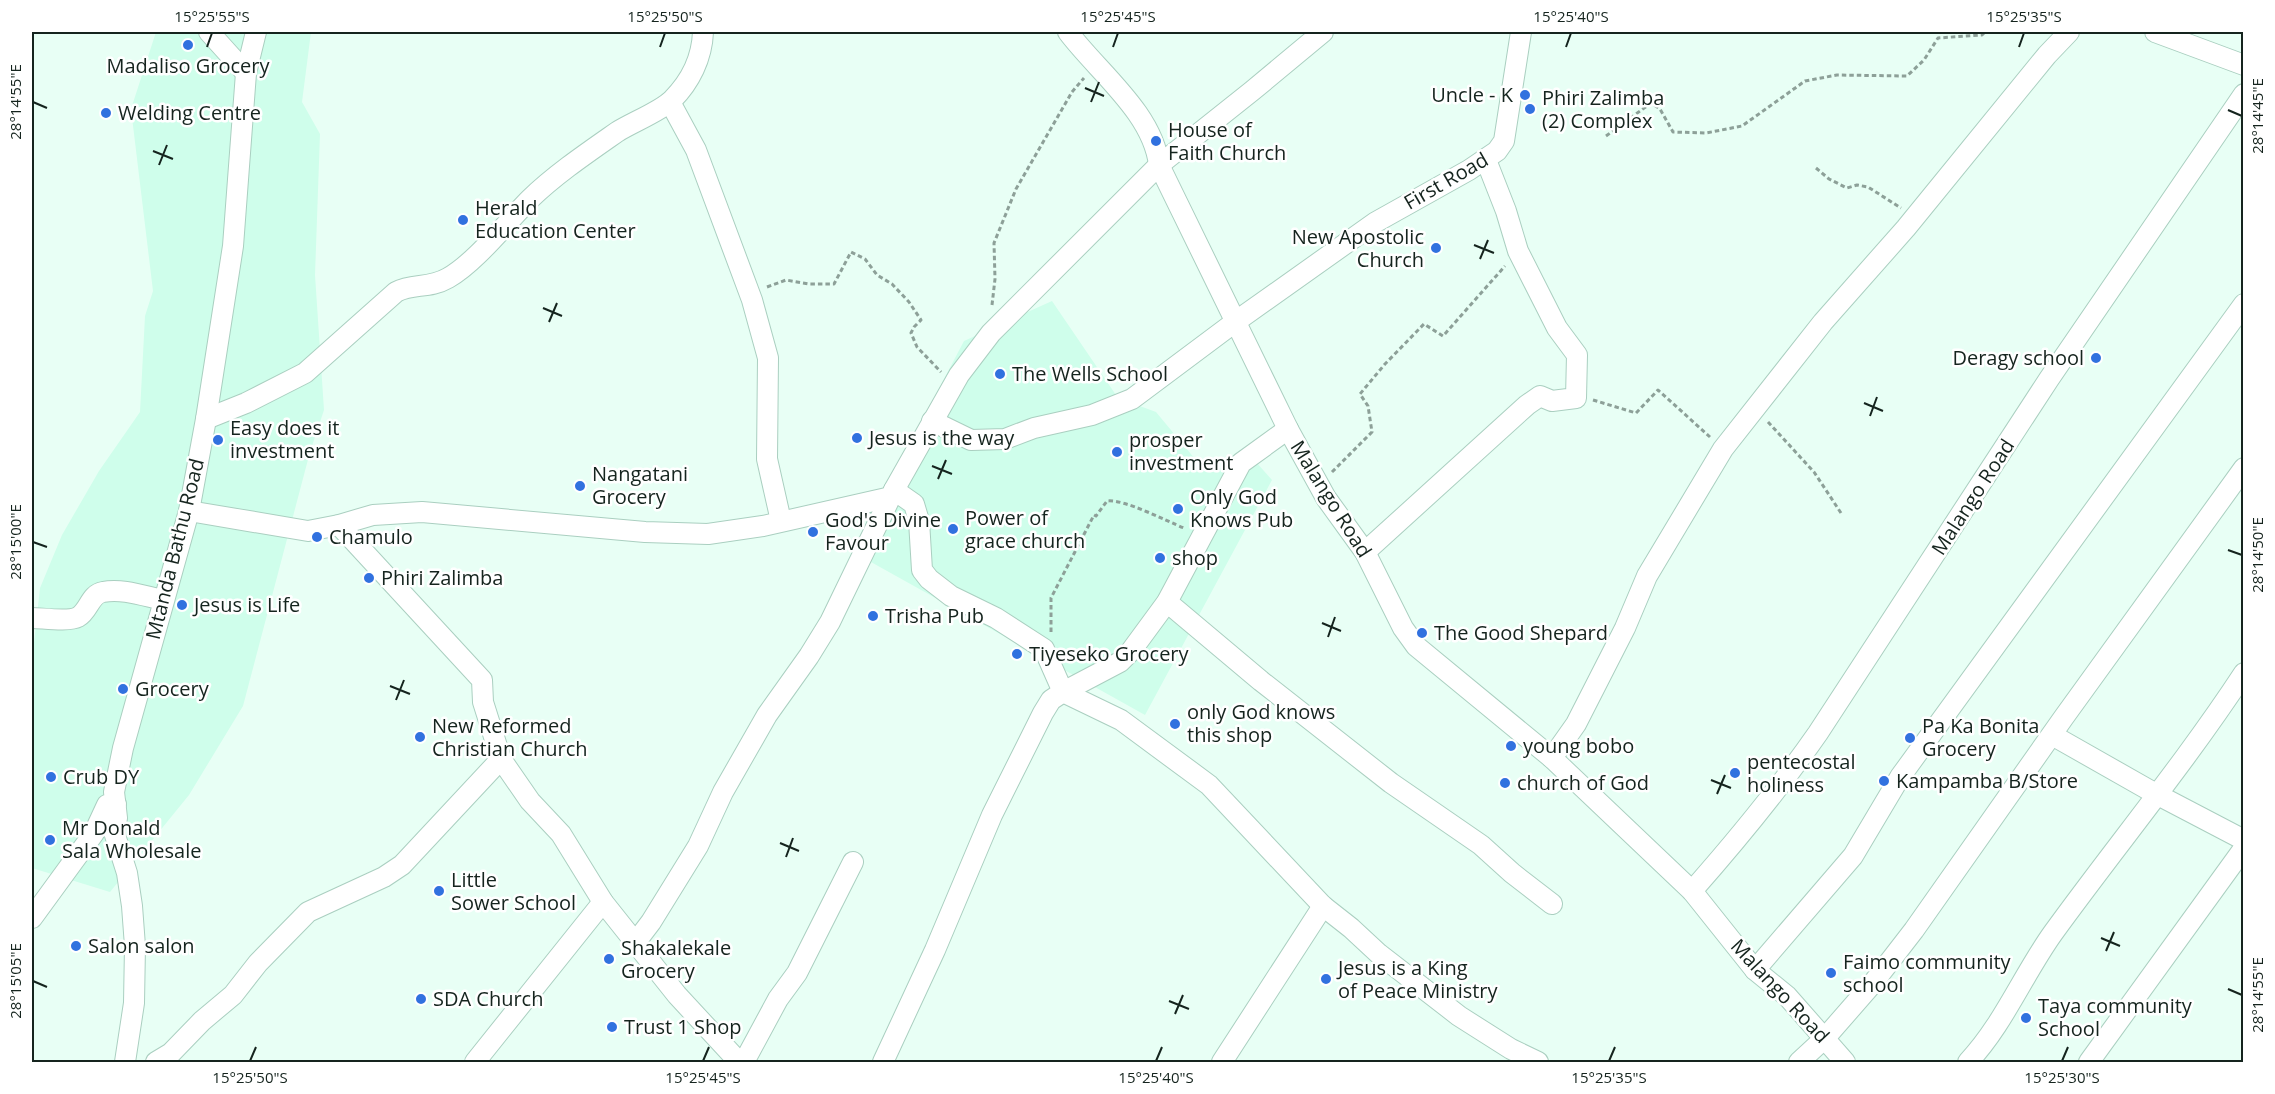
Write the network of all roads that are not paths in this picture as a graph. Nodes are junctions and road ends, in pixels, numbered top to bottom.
1 (209, 32) edge
2 (256, 32) edge
3 (703, 32) edge
4 (1068, 32) edge
5 (1323, 32) edge
6 (1521, 32) edge
7 (2069, 32) edge
8 (2155, 32) edge
9 (2244, 65) edge
10 (246, 74) junction
11 (2244, 94) edge
12 (670, 102) junction
13 (1486, 160) junction
14 (1158, 165) junction
15 (2244, 304) edge
16 (1235, 322) junction
17 (206, 419) junction
18 (932, 421) junction
19 (1288, 429) junction
20 (2244, 468) edge
21 (892, 494) junction
22 (189, 511) junction
23 (782, 520) junction
24 (339, 525) junction
25 (1365, 552) junction
26 (163, 600) junction
27 (1167, 602) junction
28 (32, 618) edge
29 (2244, 673) edge
30 (1063, 692) junction
31 (2052, 735) junction
32 (1552, 758) junction
33 (501, 759) junction
34 (2156, 794) junction
35 (116, 804) junction
36 (2244, 840) edge
37 (2244, 848) edge
38 (853, 862) dead end
39 (1692, 891) junction
40 (603, 902) junction
41 (1552, 904) dead end
42 (1323, 906) junction
43 (32, 918) edge
44 (635, 943) junction
45 (1755, 970) junction
46 (1825, 1038) junction
47 (1506, 1056) edge
48 (125, 1062) edge
49 (156, 1062) edge
50 (475, 1062) edge
51 (739, 1062) edge
52 (744, 1062) edge
53 (883, 1062) edge
54 (1222, 1062) edge
55 (1538, 1062) edge
56 (1799, 1062) edge
57 (1845, 1062) edge
58 (1968, 1062) edge
59 (2089, 1062) edge

1 - 10 street
2 - 10 street, Mtanda Bathu Road
3 - 12 street
4 - 14 street, Malango Road
5 - 14 street
6 - 13 street, First Road
7 - 32 street
8 - 9 street
10 - 17 street, Mtanda Bathu Road
11 - 39 street, Malango Road
12 - 17 street
12 - 23 street
13 - 16 street, First Road
13 - 25 street
14 - 16 street, Malango Road
14 - 18 street
15 - 45 street
16 - 18 street, First Road
16 - 19 street, Malango Road
17 - 22 street, Mtanda Bathu Road
18 - 21 street
19 - 25 street, Malango Road
19 - 27 street
20 - 31 street
21 - 23 street
21 - 30 street
21 - 44 street
22 - 24 street
22 - 26 street, Mtanda Bathu Road
23 - 24 street
24 - 33 street
25 - 32 street, Malango Road
26 - 28 street
26 - 35 street, Mtanda Bathu Road
27 - 30 street
27 - 41 street
29 - 34 street
30 - 42 street
30 - 53 street
31 - 34 street
31 - 46 street
32 - 39 street, Malango Road
33 - 40 street
33 - 49 street
34 - 36 street
34 - 58 street
35 - 43 street
35 - 48 street, Mtanda Bathu Road
37 - 59 street
38 - 52 street
39 - 45 street, Malango Road
40 - 44 street
40 - 50 street
42 - 47 street
42 - 54 street
44 - 51 street
45 - 46 street, Malango Road
46 - 56 street
46 - 57 street, Malango Road
47 - 55 street

